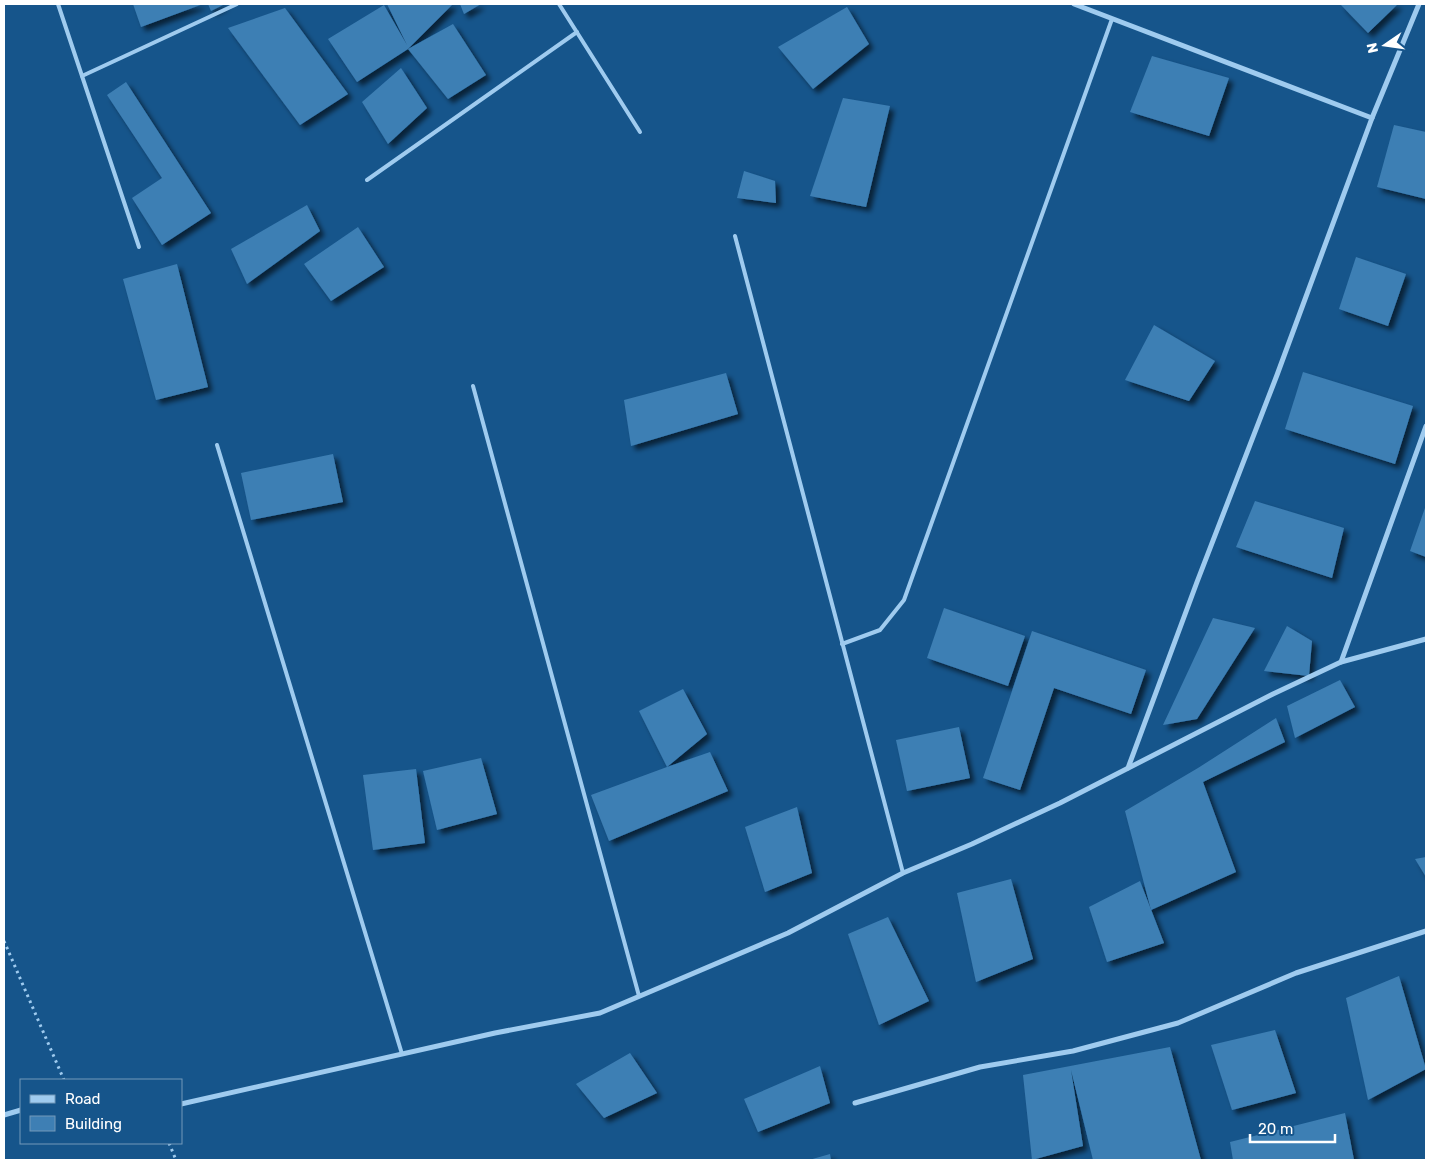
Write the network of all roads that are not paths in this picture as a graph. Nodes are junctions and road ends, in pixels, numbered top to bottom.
1 (58, 4) edge
2 (238, 4) edge
3 (559, 4) edge
4 (1074, 4) edge
5 (1419, 4) edge
6 (1112, 19) junction
7 (577, 32) junction
8 (82, 76) junction
9 (1372, 118) junction
10 (640, 132) dead end
11 (367, 180) dead end
12 (735, 236) dead end
13 (139, 248) dead end
14 (473, 386) dead end
15 (1426, 426) edge
16 (217, 445) dead end
17 (1426, 639) edge
18 (842, 644) junction
19 (1341, 662) junction
20 (1128, 768) junction
21 (903, 873) junction
22 (1426, 931) edge
23 (639, 996) junction
24 (402, 1054) junction
25 (855, 1103) dead end
26 (182, 1104) edge
27 (20, 1110) edge
28 (4, 1115) edge

1 - 8 lane
2 - 8 lane
3 - 7 lane
4 - 6 street
5 - 9 street
6 - 9 street
6 - 18 lane
7 - 10 lane
7 - 11 lane
8 - 13 lane
9 - 20 street
12 - 18 lane
14 - 23 lane
15 - 19 street
16 - 24 lane
17 - 19 street
18 - 21 lane
19 - 20 street
20 - 21 street
21 - 23 street
22 - 25 street
23 - 24 street
24 - 26 street
27 - 28 street

